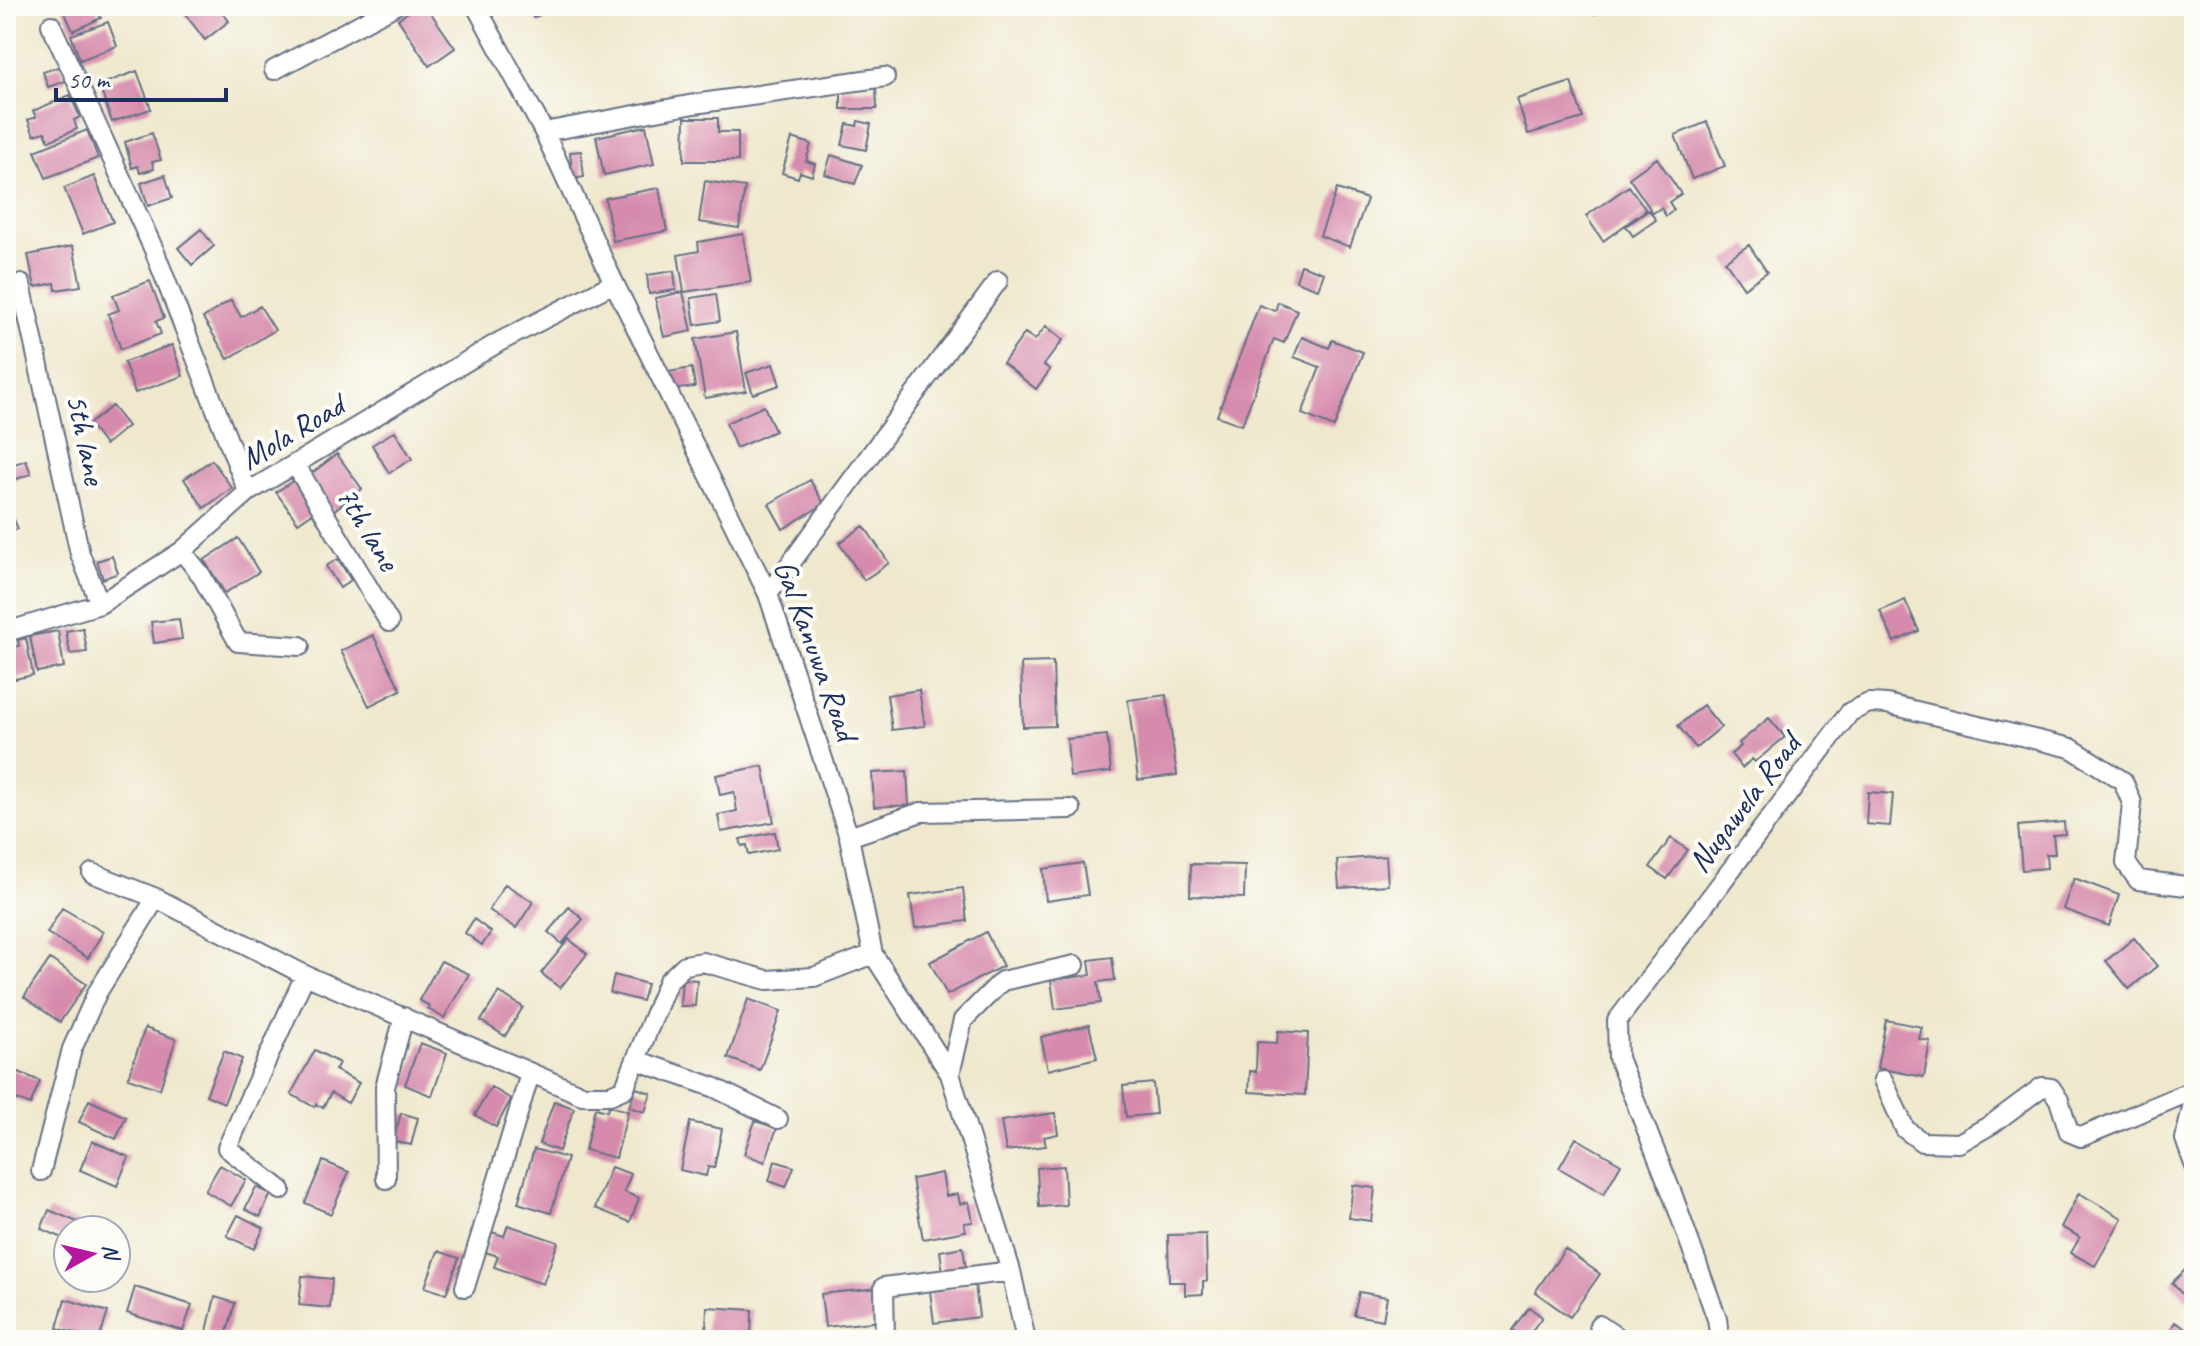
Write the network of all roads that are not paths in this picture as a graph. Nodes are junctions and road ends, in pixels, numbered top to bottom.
1 (394, 6) edge
2 (476, 6) edge
3 (51, 25) dead end
4 (274, 70) dead end
5 (885, 77) dead end
6 (544, 132) junction
7 (998, 281) dead end
8 (614, 283) junction
9 (21, 284) dead end
10 (295, 464) junction
11 (248, 492) junction
12 (182, 551) junction
13 (768, 594) junction
14 (100, 604) junction
15 (389, 622) dead end
16 (6, 632) edge
17 (300, 646) dead end
18 (1071, 809) dead end
19 (849, 837) junction
20 (92, 873) dead end
21 (2194, 887) edge
22 (156, 898) junction
23 (873, 954) junction
24 (1075, 965) dead end
25 (305, 975) junction
26 (404, 1017) junction
27 (636, 1060) junction
28 (530, 1074) junction
29 (950, 1074) junction
30 (1883, 1080) dead end
31 (2194, 1090) edge
32 (2194, 1099) edge
33 (778, 1119) dead end
34 (2194, 1164) edge
35 (41, 1171) dead end
36 (386, 1179) dead end
37 (281, 1190) dead end
38 (1011, 1271) junction
39 (465, 1287) dead end
40 (1599, 1325) dead end
41 (882, 1340) edge
42 (1026, 1340) edge
43 (1621, 1340) edge
44 (1720, 1340) edge

1 - 4 street
2 - 6 street, Gal Kanuwa Road
3 - 11 street
5 - 6 street
6 - 8 street, Gal Kanuwa Road
7 - 13 street
8 - 10 street, Mola Road
8 - 13 street, Gal Kanuwa Road
9 - 14 street, 5th lane
10 - 11 street, Mola Road
10 - 15 street, 7th lane
11 - 12 street, Mola Road
12 - 14 street, Mola Road
12 - 17 street
13 - 19 street, Gal Kanuwa Road
14 - 16 street, Mola Road
18 - 19 street
19 - 23 street, Gal Kanuwa Road
20 - 22 street
21 - 44 street, Nugawela Road
22 - 25 street
22 - 35 street
23 - 27 street
23 - 29 street, Gal Kanuwa Road
24 - 29 street
25 - 26 street
25 - 37 street
26 - 28 street
26 - 36 street
27 - 28 street
27 - 33 street
28 - 39 street
29 - 38 street, Gal Kanuwa Road
30 - 31 street
32 - 34 street
38 - 41 street
38 - 42 street, Gal Kanuwa Road
40 - 43 street

